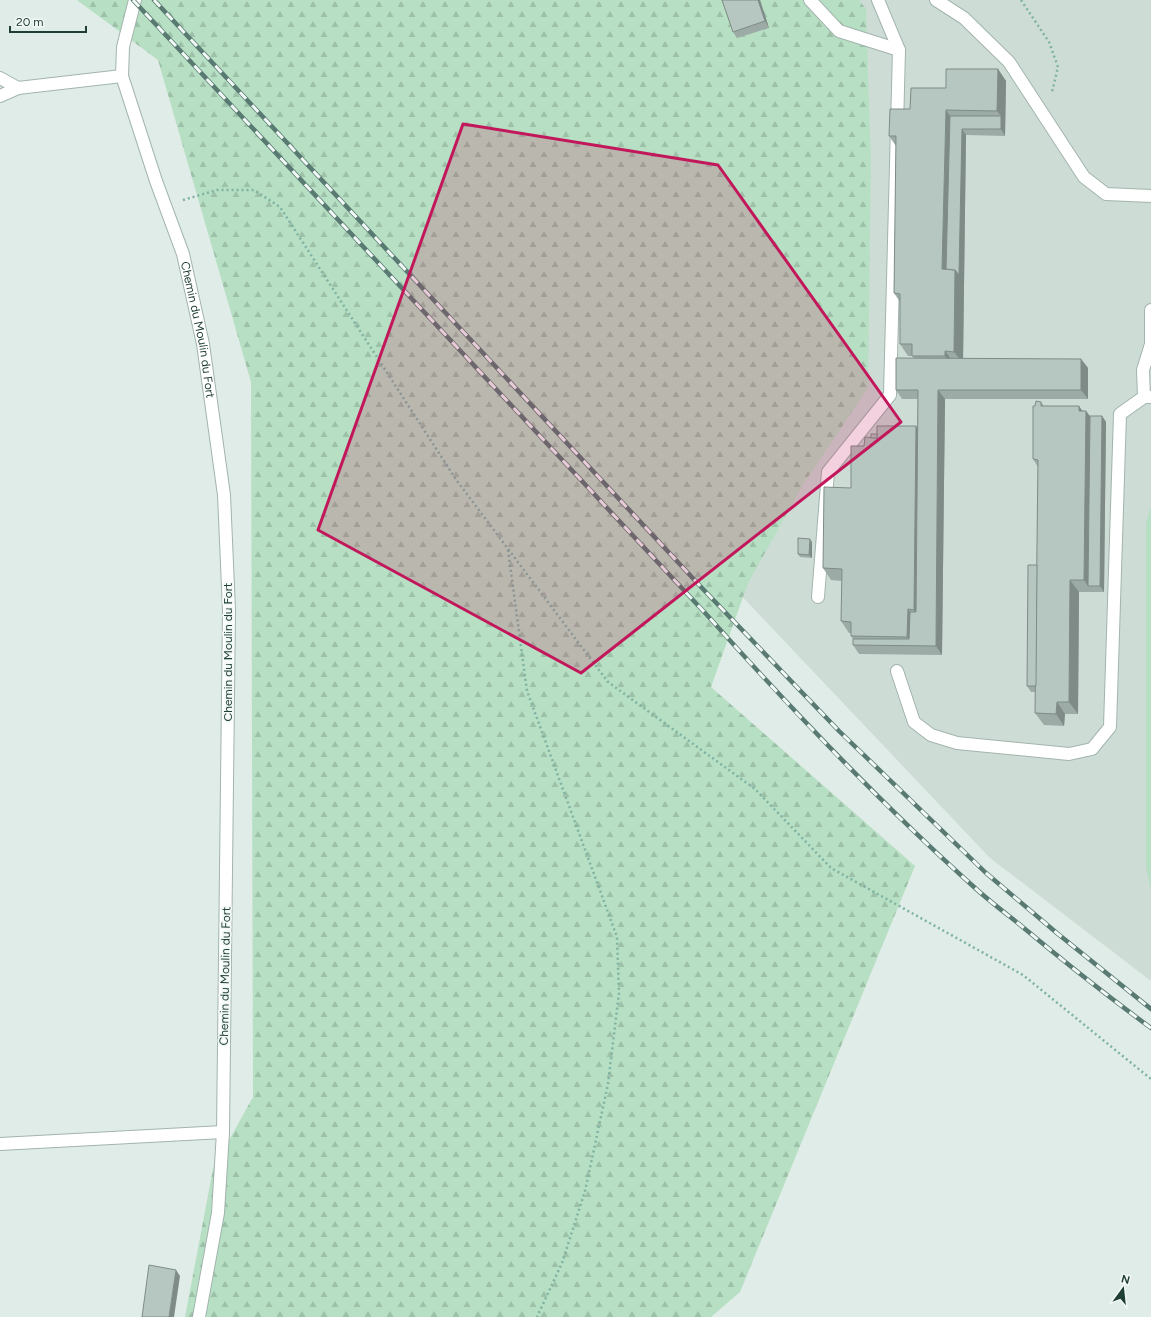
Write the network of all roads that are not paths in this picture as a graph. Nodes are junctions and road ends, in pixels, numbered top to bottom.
1 (135, 0) edge
2 (810, 0) edge
3 (878, 0) edge
4 (936, 0) edge
5 (899, 50) junction
6 (122, 76) junction
7 (0, 78) edge
8 (18, 88) junction
9 (0, 96) edge
10 (1151, 196) edge
11 (1151, 310) edge
12 (1148, 397) edge
13 (818, 597) dead end
14 (897, 671) dead end
15 (223, 1132) junction
16 (0, 1144) edge
17 (199, 1317) edge

1 - 6 street, Chemin du Moulin du Fort
2 - 5 street
3 - 5 street
4 - 10 street
5 - 13 street
6 - 8 street
6 - 15 street, Chemin du Moulin du Fort
7 - 8 street
8 - 9 street
11 - 12 street
12 - 14 street
15 - 16 street
15 - 17 street, Chemin du Moulin du Fort

